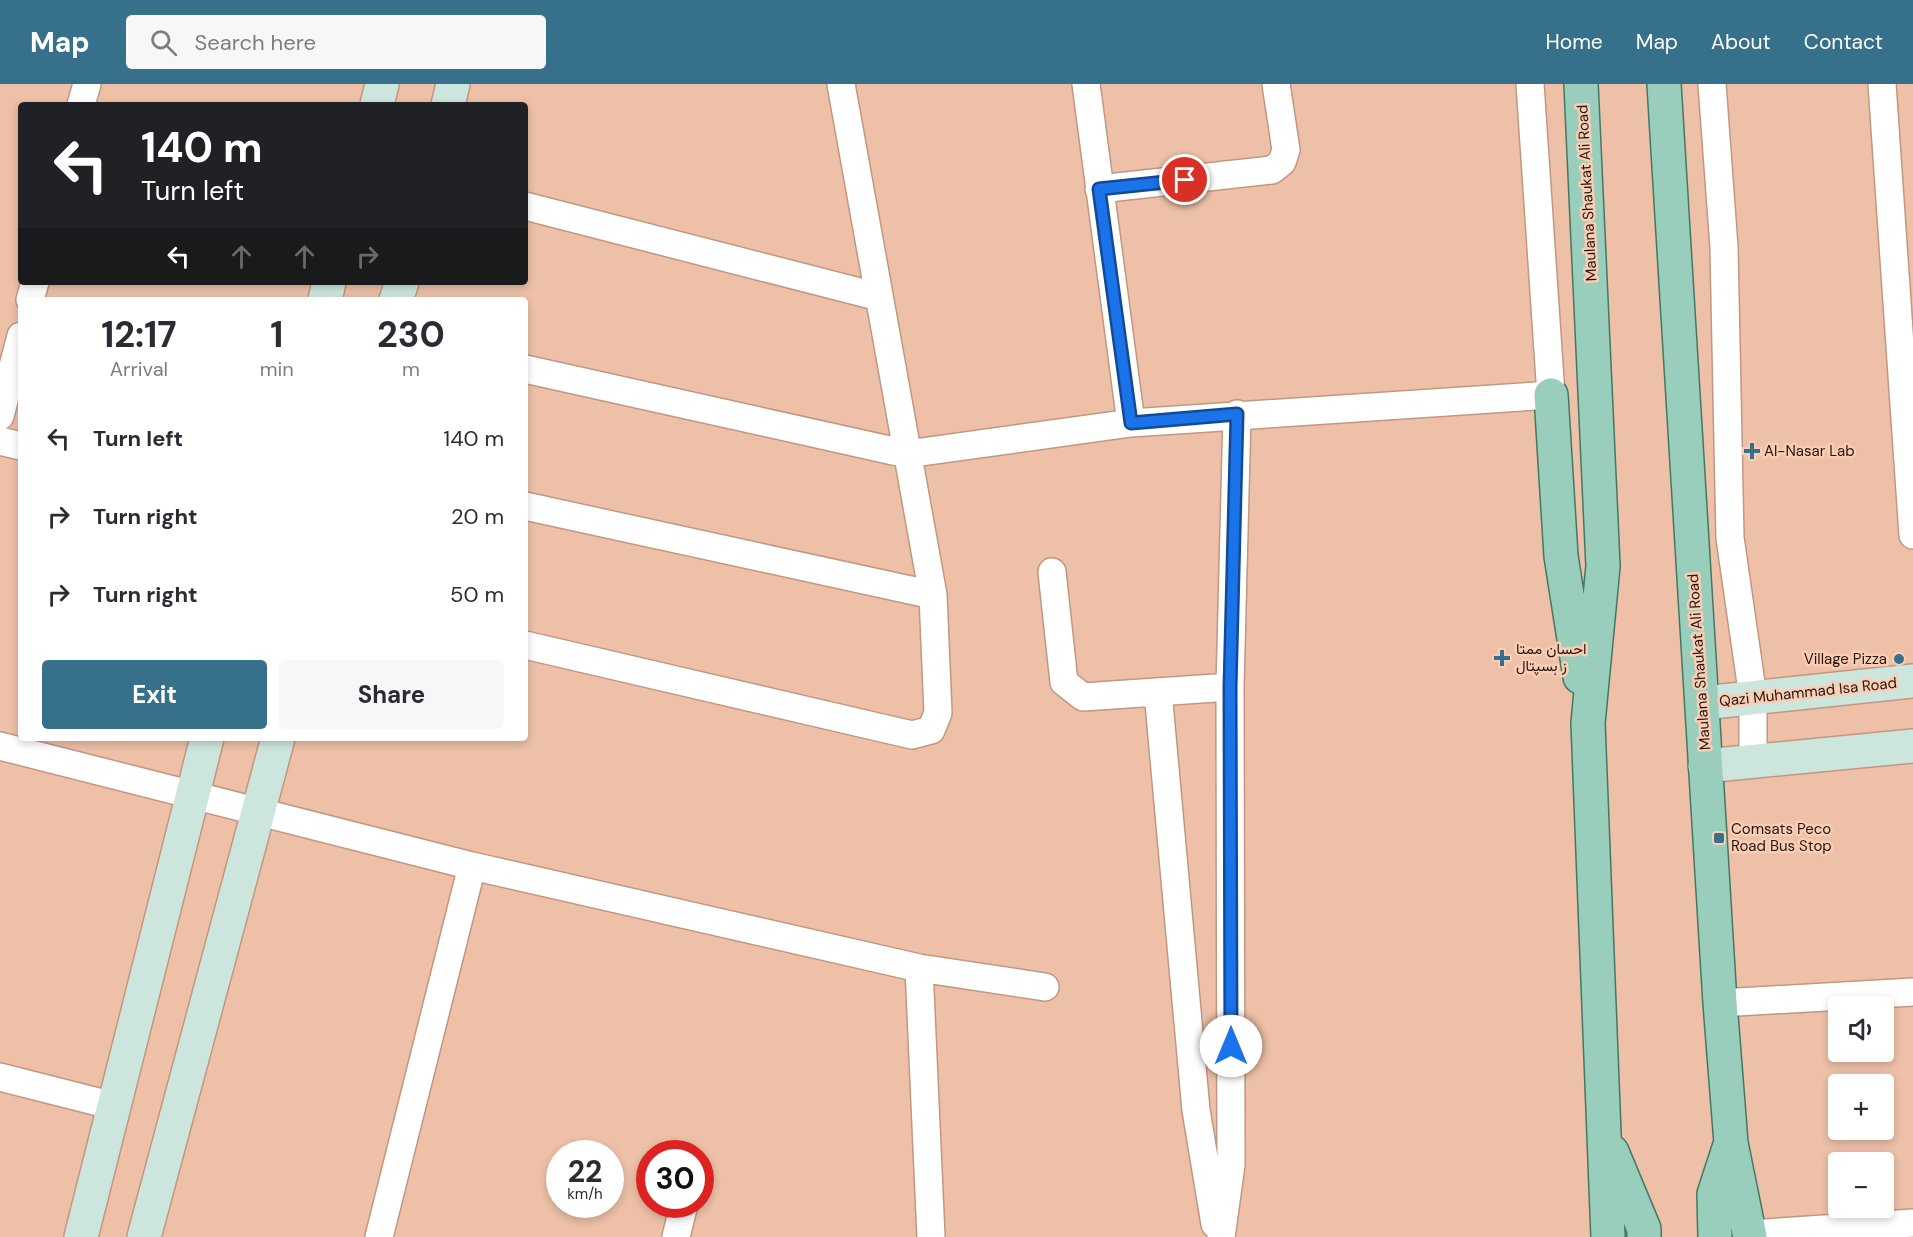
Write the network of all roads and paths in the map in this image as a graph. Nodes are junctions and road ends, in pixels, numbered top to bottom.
1 (87, 84) edge
2 (382, 84) edge
3 (453, 84) edge
4 (841, 84) edge
5 (1086, 84) edge
6 (1275, 84) edge
7 (1530, 84) edge
8 (1581, 84) edge
9 (1664, 84) edge
10 (1712, 84) edge
11 (1882, 84) edge
12 (82, 102) edge
13 (378, 102) edge
14 (449, 102) edge
15 (1099, 189) junction
16 (528, 207) edge
17 (879, 297) junction
18 (18, 347) edge
19 (528, 370) edge
20 (1551, 394) junction
21 (1237, 414) junction
22 (0, 416) edge
23 (1131, 423) junction
24 (0, 441) edge
25 (18, 445) edge
26 (907, 454) junction
27 (528, 507) edge
28 (1913, 535) edge
29 (1730, 538) junction
30 (1691, 545) junction
31 (1052, 572) dead end
32 (933, 595) junction
33 (528, 646) edge
34 (1913, 681) edge
35 (1230, 687) junction
36 (1158, 692) junction
37 (1753, 697) junction
38 (1703, 703) junction
39 (1588, 723) junction
40 (206, 741) edge
41 (277, 741) edge
42 (0, 746) edge
43 (1913, 746) edge
44 (1753, 760) junction
45 (1705, 766) junction
46 (192, 797) junction
47 (256, 813) junction
48 (472, 866) junction
49 (919, 968) junction
50 (1046, 987) dead end
51 (1913, 992) edge
52 (1720, 1003) junction
53 (0, 1077) edge
54 (114, 1106) junction
55 (1605, 1134) junction
56 (1731, 1143) junction
57 (681, 1218) edge
58 (1913, 1223) edge
59 (1750, 1235) edge
60 (81, 1237) edge
61 (144, 1237) edge
62 (379, 1237) edge
63 (676, 1237) edge
64 (931, 1237) edge
65 (1219, 1237) edge
66 (1608, 1237) edge
67 (1644, 1237) edge
68 (1715, 1237) edge

1 - 12 street
2 - 13 street
3 - 14 street
4 - 17 street
5 - 15 street
6 - 15 street
7 - 20 street
8 - 39 main road, Maulana Shaukat Ali Road
9 - 30 main road, Maulana Shaukat Ali Road
10 - 29 street
11 - 28 street
15 - 23 street
16 - 17 street
17 - 26 street
18 - 22 street
19 - 26 street
20 - 21 street
20 - 39 main road
21 - 23 street
21 - 35 street
23 - 26 street
24 - 25 street
26 - 32 street
27 - 32 street
29 - 30 street
29 - 37 street
30 - 38 main road, Maulana Shaukat Ali Road
31 - 36 street
32 - 33 street
34 - 37 street, Qazi Muhammad Isa Road
35 - 36 street
35 - 65 street
36 - 65 street
37 - 38 street, Qazi Muhammad Isa Road
37 - 44 street
38 - 45 main road, Maulana Shaukat Ali Road
39 - 55 main road, Maulana Shaukat Ali Road
40 - 46 street
41 - 47 street
42 - 46 street
43 - 44 street
44 - 45 street
45 - 52 main road, Maulana Shaukat Ali Road
46 - 47 street
46 - 54 street
47 - 48 street
47 - 61 street
48 - 49 street
48 - 62 street
49 - 50 street
49 - 64 street
51 - 52 street
52 - 56 main road, Maulana Shaukat Ali Road
53 - 54 street
54 - 60 street
55 - 66 main road, Maulana Shaukat Ali Road
55 - 67 main road
56 - 59 main road, Maulana Shaukat Ali Road
56 - 68 main road
57 - 63 street
58 - 59 street

